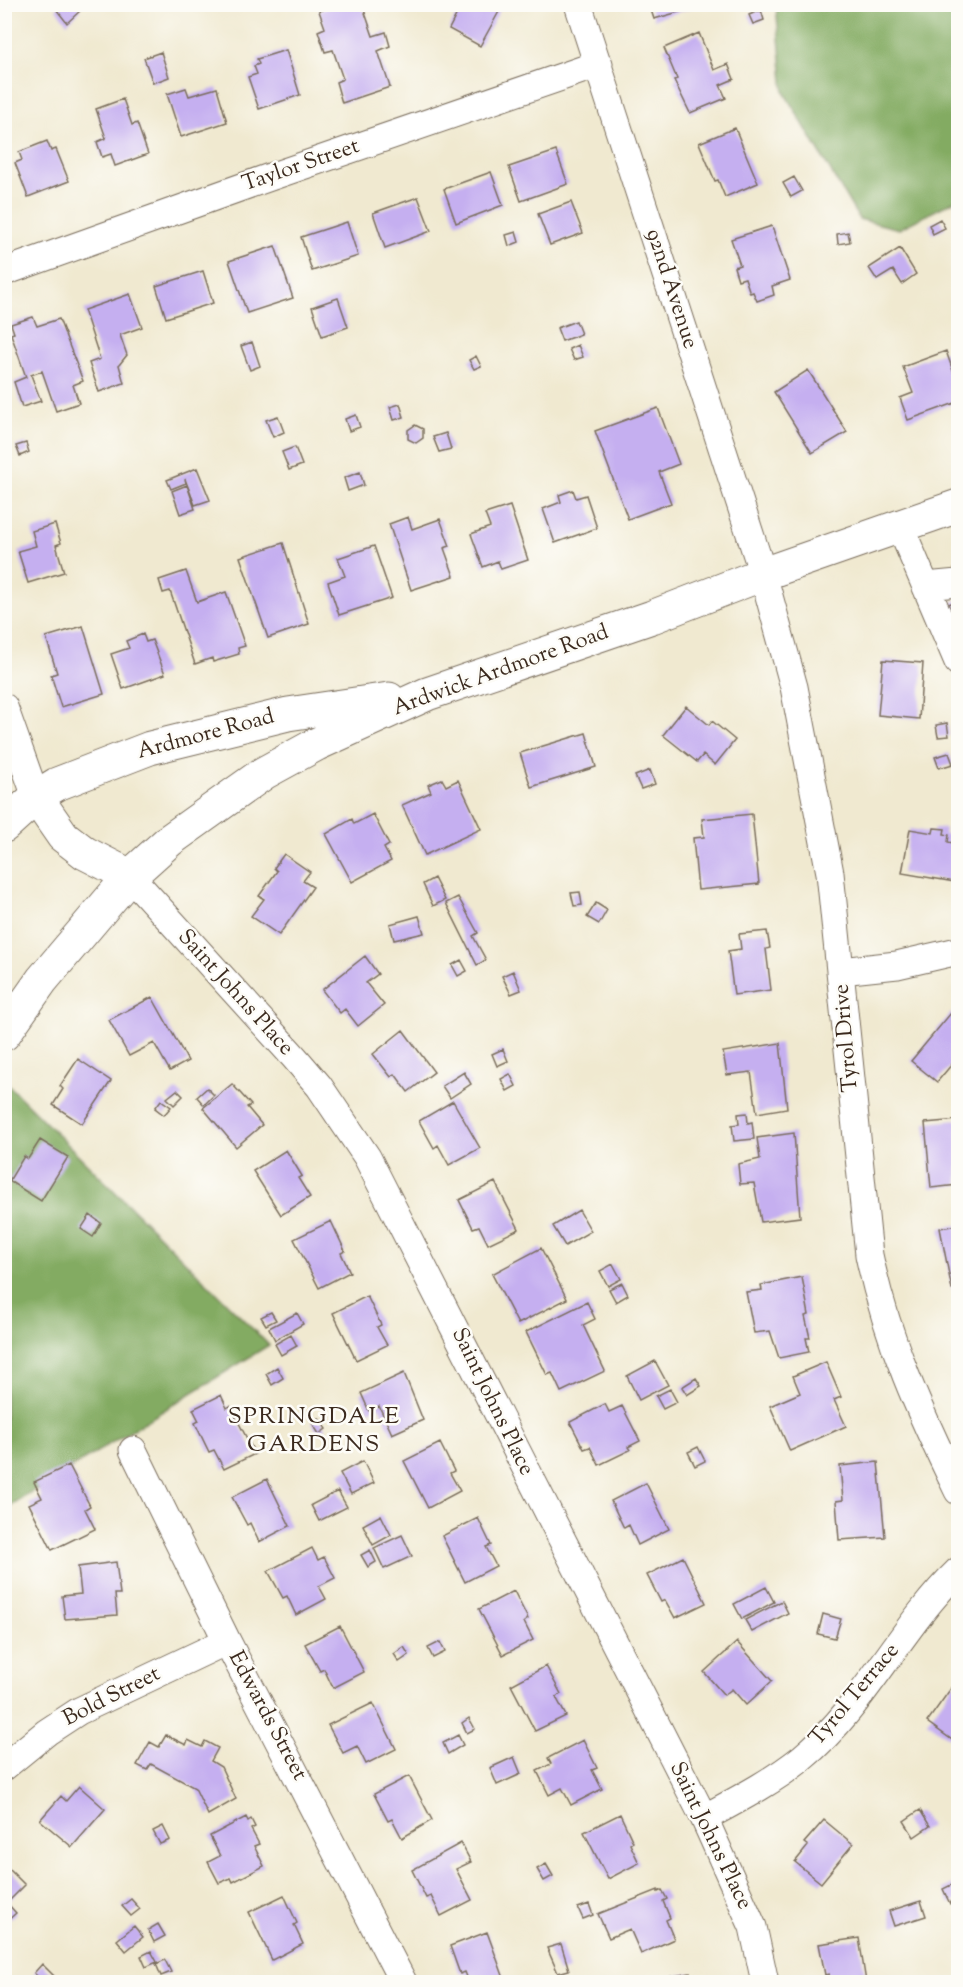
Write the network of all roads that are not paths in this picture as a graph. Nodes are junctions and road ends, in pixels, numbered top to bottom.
1 (578, 4) edge
2 (599, 64) junction
3 (4, 272) edge
4 (958, 506) edge
5 (900, 526) junction
6 (763, 574) junction
7 (958, 583) edge
8 (926, 586) junction
9 (958, 662) edge
10 (427, 694) junction
11 (4, 707) edge
12 (36, 797) junction
13 (4, 826) edge
14 (130, 876) junction
15 (958, 951) edge
16 (841, 970) junction
17 (4, 1034) edge
18 (133, 1450) dead end
19 (958, 1491) edge
20 (958, 1571) edge
21 (227, 1641) junction
22 (4, 1767) edge
23 (704, 1818) junction
24 (403, 1983) edge
25 (765, 1983) edge

1 - 2 street, 92nd Avenue
2 - 3 street, Taylor Street
2 - 6 street, 92nd Avenue
4 - 5 street, Ardwick Ardmore Road
5 - 6 street, Ardwick Ardmore Road
5 - 8 street
6 - 10 street, Ardwick Ardmore Road
6 - 16 street, Tyrol Drive
7 - 8 street
8 - 9 street
10 - 12 street, Ardmore Road
10 - 14 street, Ardwick Ardmore Road
11 - 12 street
12 - 13 street, Ardmore Road
12 - 14 street
14 - 17 street, Ardwick Ardmore Road
14 - 23 street, Saint Johns Place
15 - 16 street
16 - 19 street, Tyrol Drive
18 - 21 street, Edwards Street
20 - 23 street, Tyrol Terrace
21 - 22 street, Bold Street
21 - 24 street, Edwards Street
23 - 25 street, Saint Johns Place

